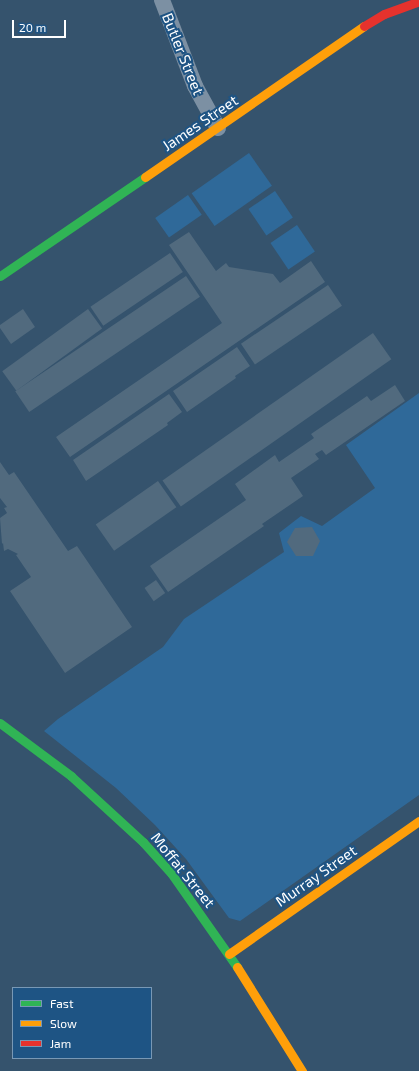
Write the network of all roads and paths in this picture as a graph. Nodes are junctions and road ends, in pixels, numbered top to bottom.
1 (162, 0) edge
2 (419, 1) edge
3 (218, 128) junction
4 (1, 275) edge
5 (0, 723) edge
6 (419, 821) edge
7 (229, 954) junction
8 (302, 1071) edge

1 - 3 street, Butler Street
2 - 3 street, James Street
3 - 4 street, James Street
5 - 7 street, Moffat Street
6 - 7 street, Murray Street
7 - 8 street, Moffat Street

